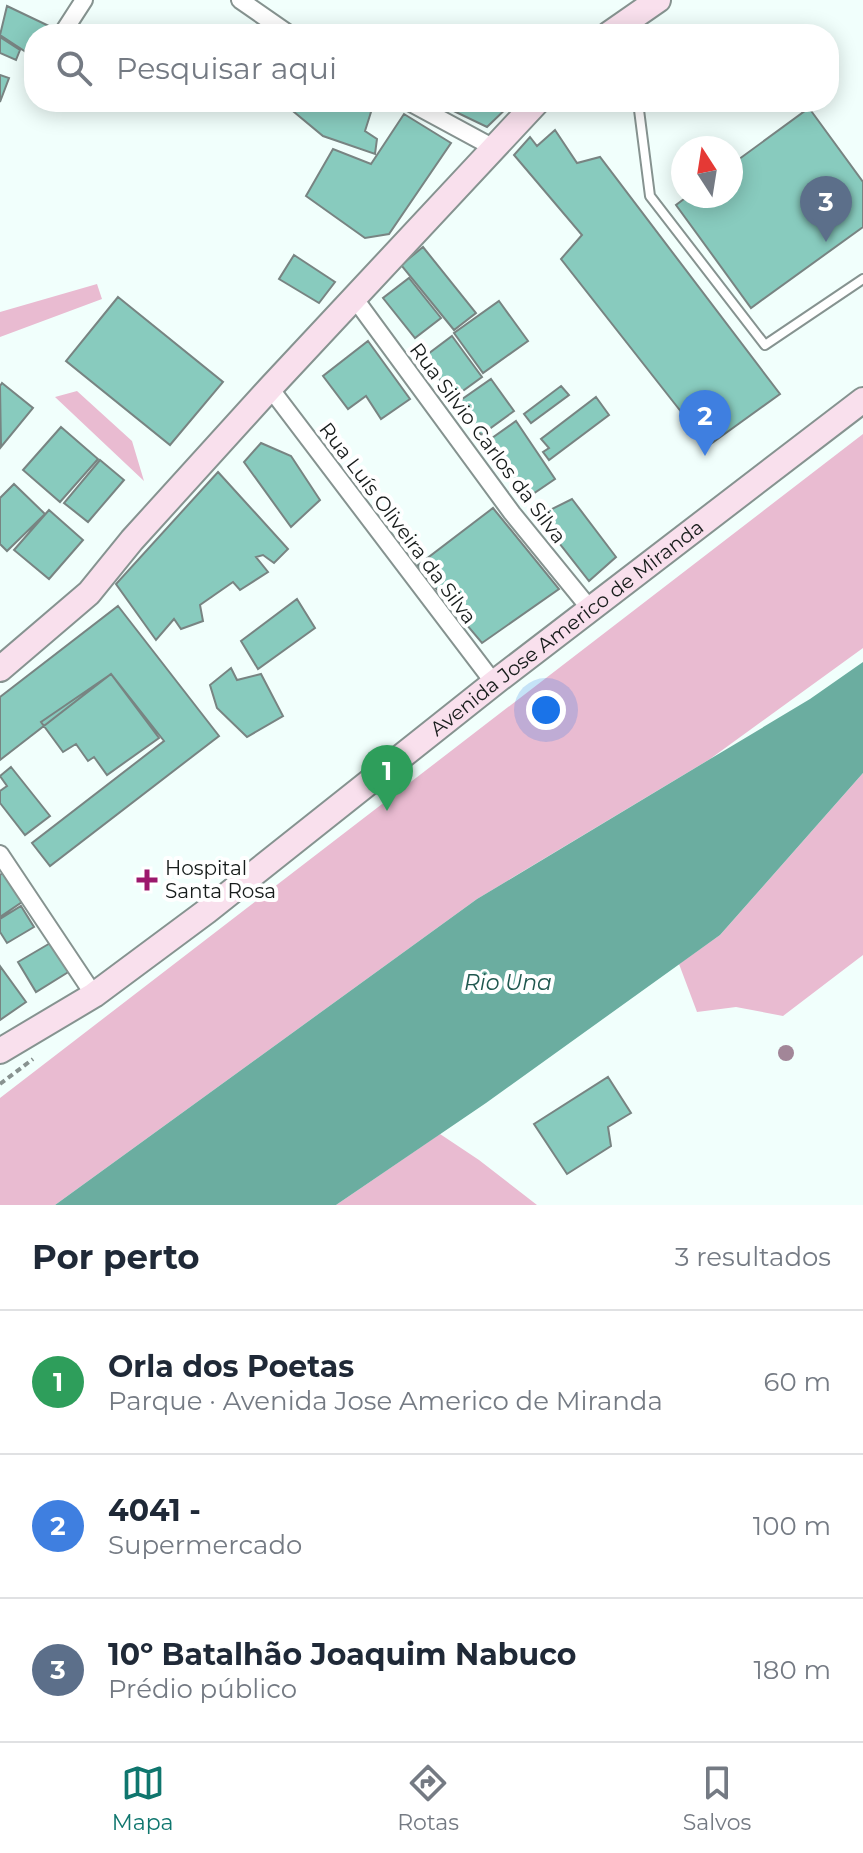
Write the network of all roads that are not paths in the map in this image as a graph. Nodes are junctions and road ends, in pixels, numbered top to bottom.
1 (84, 0) edge
2 (240, 0) edge
3 (658, 0) edge
4 (68, 24) edge
5 (275, 24) edge
6 (622, 24) edge
7 (427, 112) edge
8 (528, 112) edge
9 (639, 112) edge
10 (494, 148) junction
11 (863, 279) edge
12 (355, 299) junction
13 (270, 388) junction
14 (863, 400) edge
15 (591, 610) junction
16 (0, 669) edge
17 (494, 683) junction
18 (0, 854) edge
19 (94, 995) junction
20 (0, 1051) edge

1 - 4 street
2 - 5 street
3 - 6 main road
7 - 10 street
8 - 10 main road
9 - 11 lane
10 - 12 main road
12 - 13 main road
12 - 15 street, Rua Silvio Carlos da Silva
13 - 16 main road
13 - 17 street, Rua Luís Oliveira da Silva
14 - 15 main road, Avenida Jose Americo de Miranda
15 - 17 main road, Avenida Jose Americo de Miranda
17 - 19 main road, Avenida Jose Americo de Miranda
18 - 19 street
19 - 20 main road, Avenida Jose Americo de Miranda

